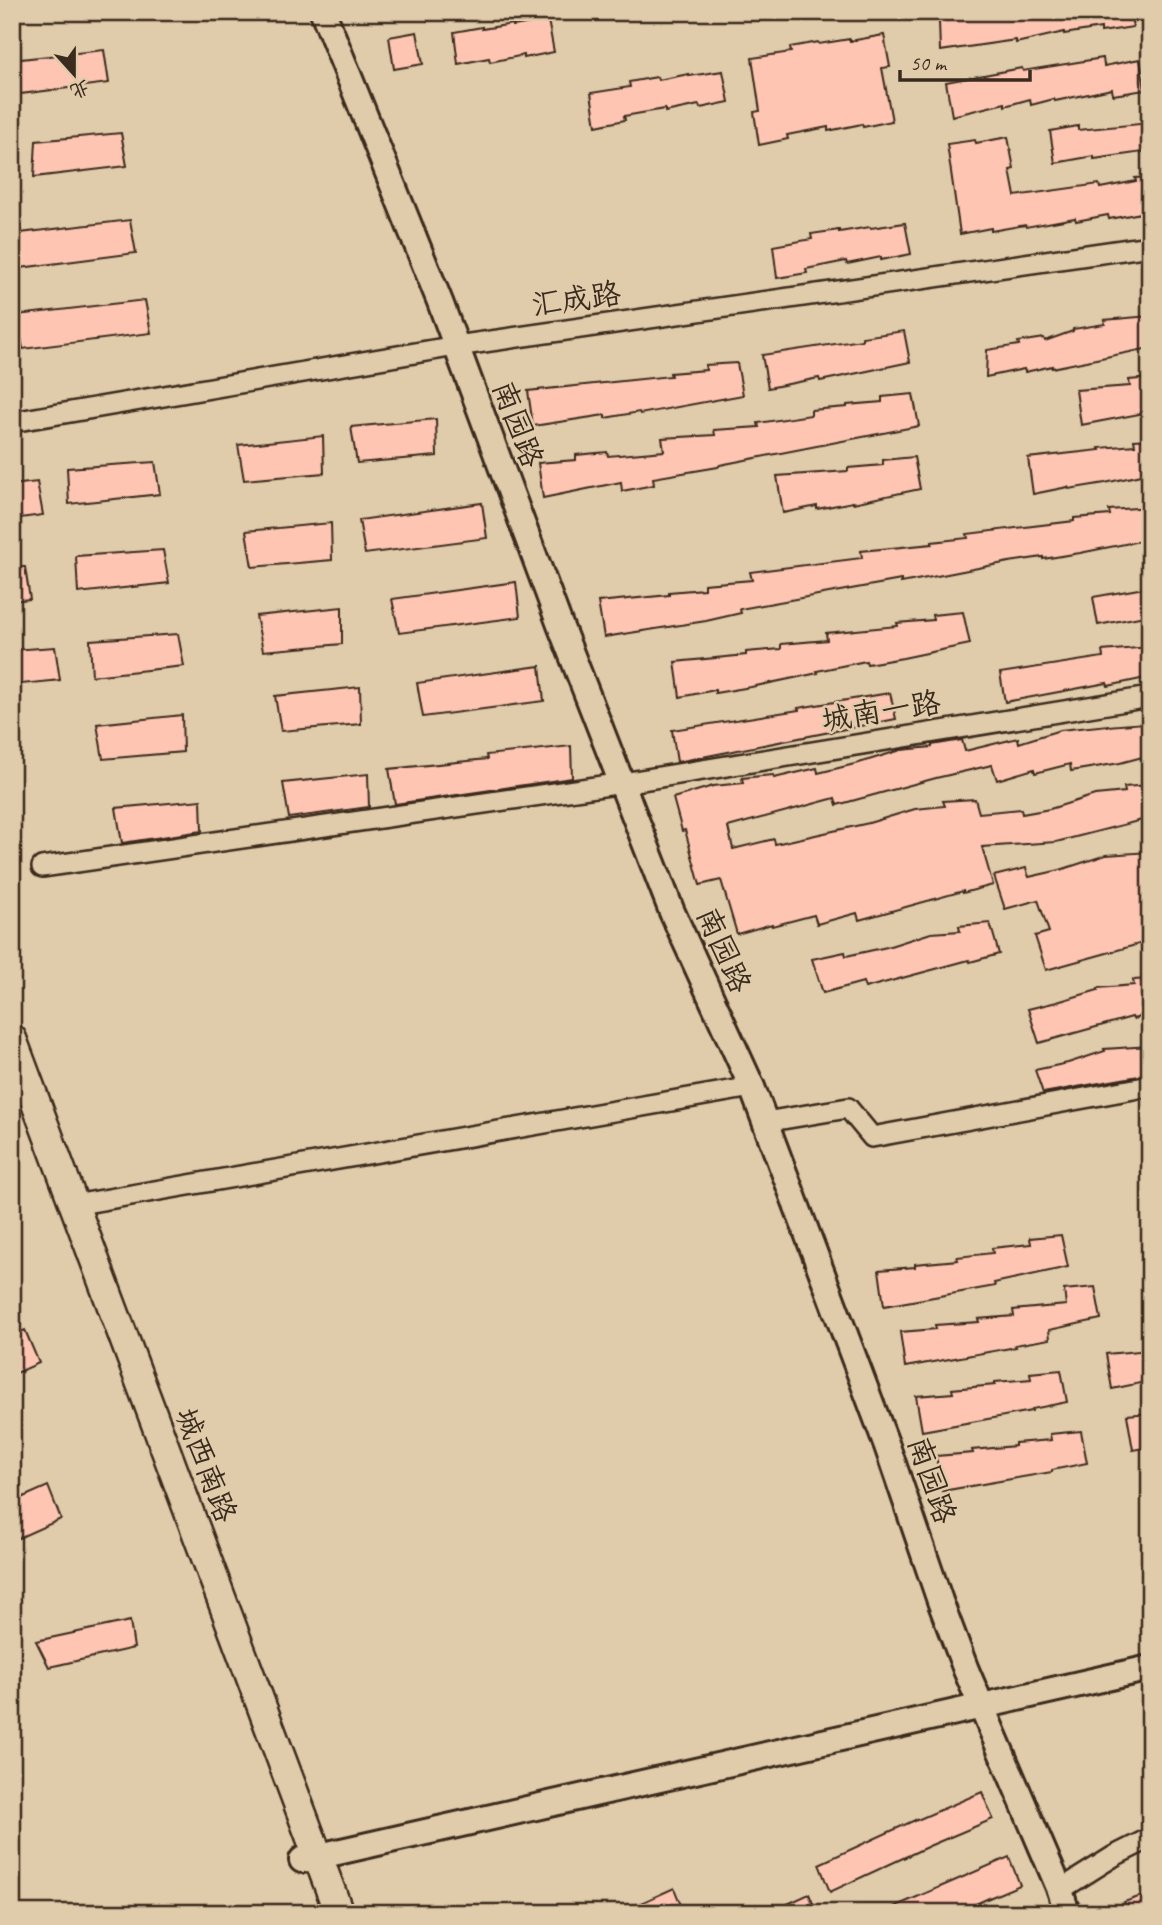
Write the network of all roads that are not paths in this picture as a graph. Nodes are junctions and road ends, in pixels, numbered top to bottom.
1 (323, 12) edge
2 (1150, 246) edge
3 (456, 346) junction
4 (12, 422) edge
5 (1150, 697) edge
6 (623, 783) junction
7 (42, 867) dead end
8 (12, 1039) edge
9 (1150, 1086) edge
10 (752, 1087) junction
11 (12, 1091) edge
12 (765, 1122) junction
13 (74, 1205) junction
14 (1150, 1668) edge
15 (981, 1706) junction
16 (1150, 1838) edge
17 (310, 1858) junction
18 (1063, 1901) edge
19 (322, 1913) edge
20 (340, 1913) edge

1 - 3 street, 南园路
2 - 3 street, 汇成路
3 - 4 street, 汇成路
3 - 6 street, 南园路
5 - 6 street, 城南一路
6 - 7 street, 城南一路
6 - 10 street, 南园路
8 - 13 main road, 城西南路
9 - 12 street
10 - 12 street, 南园路
10 - 13 street
11 - 17 main road, 城西南路
12 - 15 street, 南园路
13 - 17 main road, 城西南路
14 - 15 street
15 - 17 street
15 - 18 street, 南园路
16 - 18 street
17 - 19 main road, 城西南路
17 - 20 main road, 城西南路

